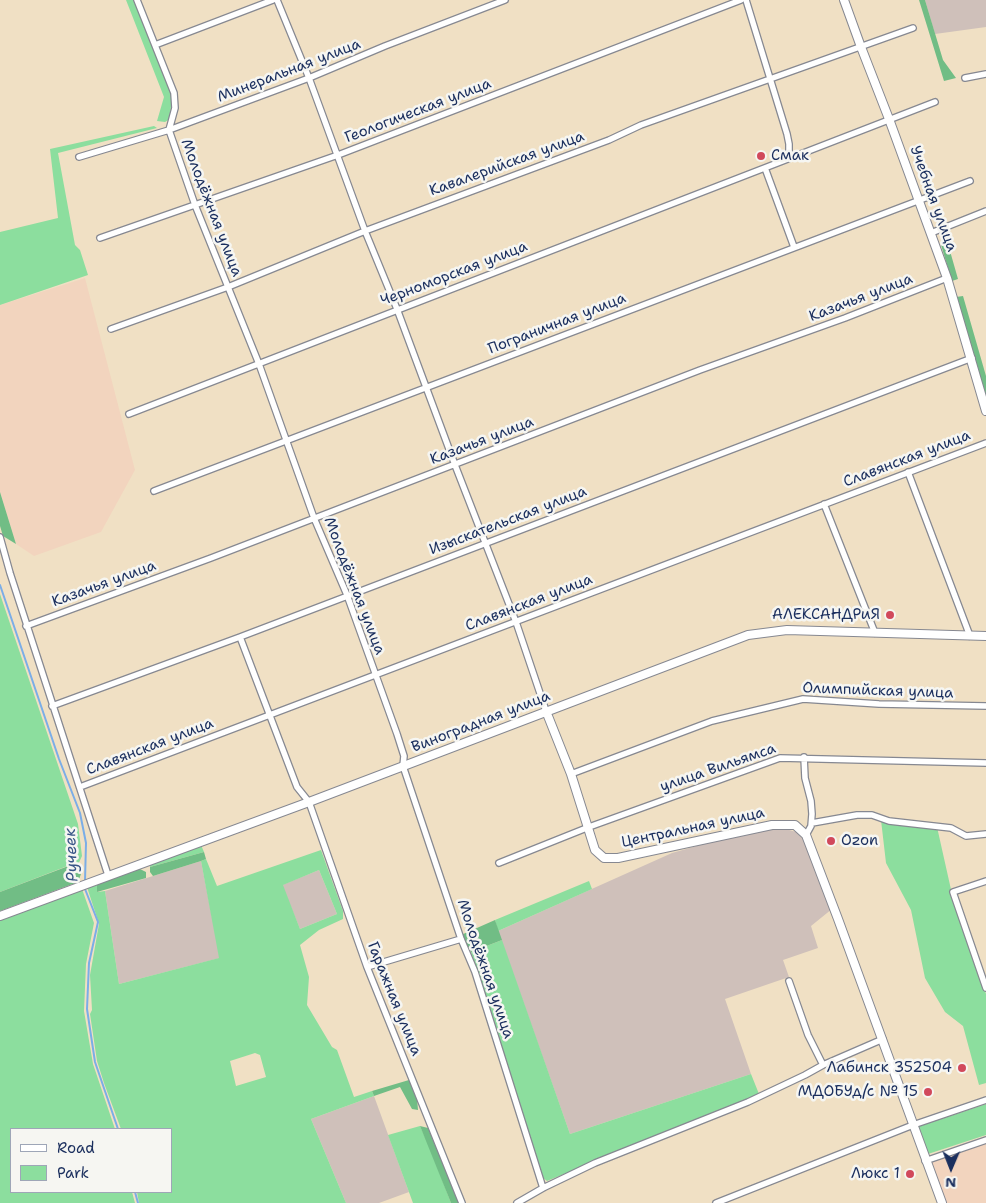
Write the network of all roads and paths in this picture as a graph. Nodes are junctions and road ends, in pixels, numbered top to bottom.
1 (137, 0) edge
2 (273, 0) edge
3 (277, 0) edge
4 (505, 0) edge
5 (741, 0) edge
6 (746, 0) edge
7 (844, 0) edge
8 (913, 28) dead end
9 (155, 45) junction
10 (860, 46) junction
11 (986, 74) edge
12 (309, 78) junction
13 (770, 78) junction
14 (965, 78) dead end
15 (935, 102) dead end
16 (889, 119) junction
17 (169, 130) junction
18 (338, 156) junction
19 (79, 157) dead end
20 (789, 158) junction
21 (765, 168) junction
22 (970, 181) dead end
23 (918, 200) junction
24 (195, 205) junction
25 (986, 211) edge
26 (365, 231) junction
27 (931, 233) junction
28 (100, 238) dead end
29 (794, 247) junction
30 (946, 278) junction
31 (228, 287) junction
32 (397, 310) junction
33 (111, 329) dead end
34 (972, 358) junction
35 (259, 364) junction
36 (427, 387) junction
37 (986, 411) edge
38 (129, 414) dead end
39 (285, 440) junction
40 (986, 443) edge
41 (455, 465) junction
42 (908, 472) junction
43 (154, 491) dead end
44 (824, 504) junction
45 (314, 518) junction
46 (0, 537) edge
47 (485, 543) junction
48 (347, 595) junction
49 (516, 622) junction
50 (26, 626) junction
51 (875, 633) junction
52 (240, 636) junction
53 (970, 636) junction
54 (986, 636) edge
55 (375, 675) junction
56 (52, 706) junction
57 (986, 706) edge
58 (546, 711) junction
59 (271, 715) junction
60 (804, 757) junction
61 (986, 763) edge
62 (403, 766) junction
63 (571, 774) junction
64 (80, 787) junction
65 (308, 802) junction
66 (812, 823) junction
67 (589, 827) junction
68 (986, 834) edge
69 (806, 835) junction
70 (499, 863) dead end
71 (108, 875) junction
72 (986, 881) edge
73 (0, 916) edge
74 (461, 939) junction
75 (367, 967) junction
76 (789, 981) dead end
77 (986, 988) edge
78 (883, 1039) junction
79 (823, 1065) junction
80 (986, 1100) edge
81 (913, 1125) junction
82 (986, 1140) edge
83 (925, 1160) junction
84 (542, 1188) junction
85 (720, 1202) edge
86 (462, 1203) edge
87 (517, 1203) edge
88 (942, 1203) edge

1 - 9 street, Молодёжная улица
2 - 9 street
3 - 12 street
4 - 12 street, Минеральная улица
5 - 18 street, Геологическая улица
6 - 13 street
7 - 10 street, Учебная улица
8 - 10 street, Кавалерийская улица
9 - 17 street, Молодёжная улица
10 - 13 street, Кавалерийская улица
10 - 16 street, Учебная улица
11 - 14 street
12 - 17 street, Минеральная улица
12 - 18 street
13 - 20 street
13 - 26 street, Кавалерийская улица
15 - 16 street, Черноморская улица
16 - 20 street, Черноморская улица
16 - 23 street, Учебная улица
17 - 19 street, Минеральная улица
17 - 24 street, Молодёжная улица
18 - 24 street, Геологическая улица
18 - 26 street
20 - 21 street, Черноморская улица
21 - 29 street
21 - 32 street, Черноморская улица
22 - 23 street, Пограничная улица
23 - 27 street, Учебная улица
23 - 29 street, Пограничная улица
24 - 28 street, Геологическая улица
24 - 31 street, Молодёжная улица
25 - 27 street
26 - 31 street, Кавалерийская улица
26 - 32 street
27 - 30 street, Учебная улица
29 - 36 street, Пограничная улица
30 - 34 street, Учебная улица
30 - 41 street, Казачья улица
31 - 33 street, Кавалерийская улица
31 - 35 street, Молодёжная улица
32 - 35 street, Черноморская улица
32 - 36 street
34 - 37 street, Учебная улица
34 - 47 street, Изыскательская улица
35 - 38 street, Черноморская улица
35 - 39 street, Молодёжная улица
36 - 39 street, Пограничная улица
36 - 41 street
39 - 43 street, Пограничная улица
39 - 45 street, Молодёжная улица
40 - 42 street, Славянская улица
41 - 45 street, Казачья улица
41 - 47 street
42 - 44 street, Славянская улица
42 - 53 street
44 - 49 street, Славянская улица
44 - 51 street
45 - 48 street, Молодёжная улица
45 - 50 street, Казачья улица
46 - 50 street
47 - 48 street, Изыскательская улица
47 - 49 street
48 - 52 street, Изыскательская улица
48 - 55 street, Молодёжная улица
49 - 55 street, Славянская улица
49 - 58 street
50 - 56 street
51 - 53 street, Виноградная улица
51 - 58 street, Виноградная улица
52 - 56 street, Изыскательская улица
52 - 59 street, Гаражная улица
53 - 54 street, Виноградная улица
55 - 59 street, Славянская улица
55 - 62 street, Молодёжная улица
56 - 64 street
57 - 63 street, Олимпийская улица
58 - 62 street, Виноградная улица
58 - 63 street, Центральная улица
59 - 64 street, Славянская улица
59 - 65 street, Гаражная улица
60 - 61 street, улица Вильямса
60 - 66 street
60 - 67 street, улица Вильямса
62 - 65 street, Виноградная улица
62 - 74 street, Молодёжная улица
63 - 67 street, Центральная улица
64 - 71 street
65 - 71 street, Виноградная улица
65 - 75 street, Гаражная улица
66 - 68 street
66 - 69 street
67 - 69 street, Центральная улица
67 - 70 street, улица Вильямса
69 - 78 street
71 - 73 street, Виноградная улица
72 - 77 street
74 - 75 street
74 - 84 street, Молодёжная улица
75 - 86 street, Гаражная улица
76 - 79 street
78 - 79 street
78 - 81 street
79 - 84 street
80 - 81 street
81 - 83 street
81 - 85 street
82 - 83 street
83 - 88 street
84 - 87 street

